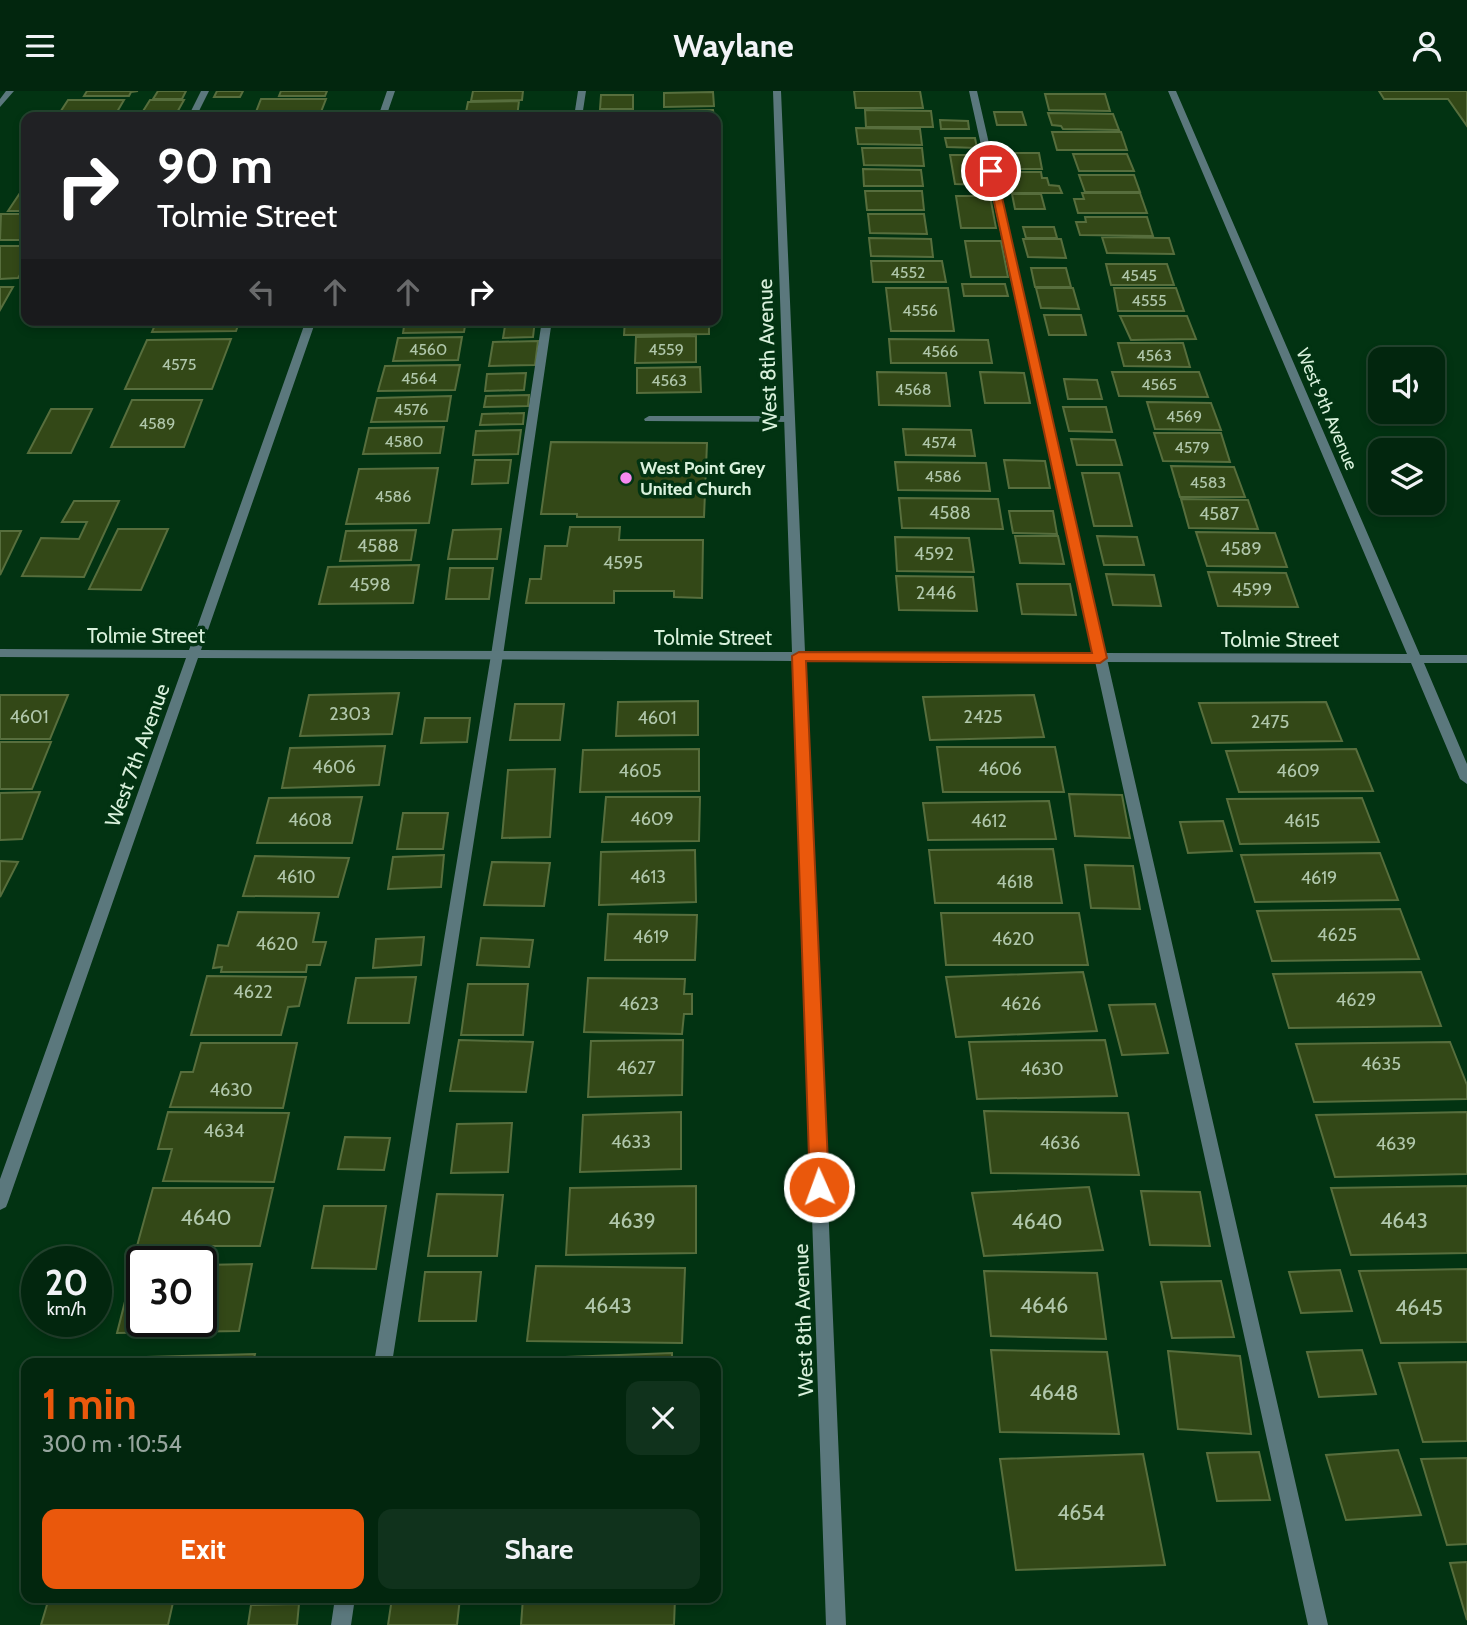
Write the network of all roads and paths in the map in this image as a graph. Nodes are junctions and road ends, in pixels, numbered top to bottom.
1 (10, 91) edge
2 (205, 91) edge
3 (391, 91) edge
4 (582, 91) edge
5 (778, 91) edge
6 (973, 91) edge
7 (1172, 91) edge
8 (0, 105) edge
9 (194, 112) edge
10 (384, 112) edge
11 (579, 112) edge
12 (309, 326) edge
13 (546, 326) edge
14 (649, 419) dead end
15 (790, 419) junction
16 (0, 653) edge
17 (194, 654) junction
18 (497, 655) junction
19 (799, 656) junction
20 (1100, 658) junction
21 (1416, 659) junction
22 (1467, 659) edge
23 (1467, 779) edge
24 (0, 1202) edge
25 (384, 1358) edge
26 (344, 1603) edge
27 (341, 1625) edge
28 (836, 1625) edge
29 (1318, 1625) edge

1 - 8 street
2 - 9 street
3 - 10 street
4 - 11 street
5 - 15 street, West 8th Avenue
6 - 20 street
7 - 21 street, West 9th Avenue
12 - 17 street, West 7th Avenue
13 - 18 street
14 - 15 street
15 - 19 street, West 8th Avenue
16 - 17 street, Tolmie Street
17 - 18 street, Tolmie Street
17 - 24 street, West 7th Avenue
18 - 19 street, Tolmie Street
18 - 25 street
19 - 20 street, Tolmie Street
19 - 28 street, West 8th Avenue
20 - 21 street, Tolmie Street
20 - 29 street
21 - 22 street, Tolmie Street
21 - 23 street, West 9th Avenue
26 - 27 street

